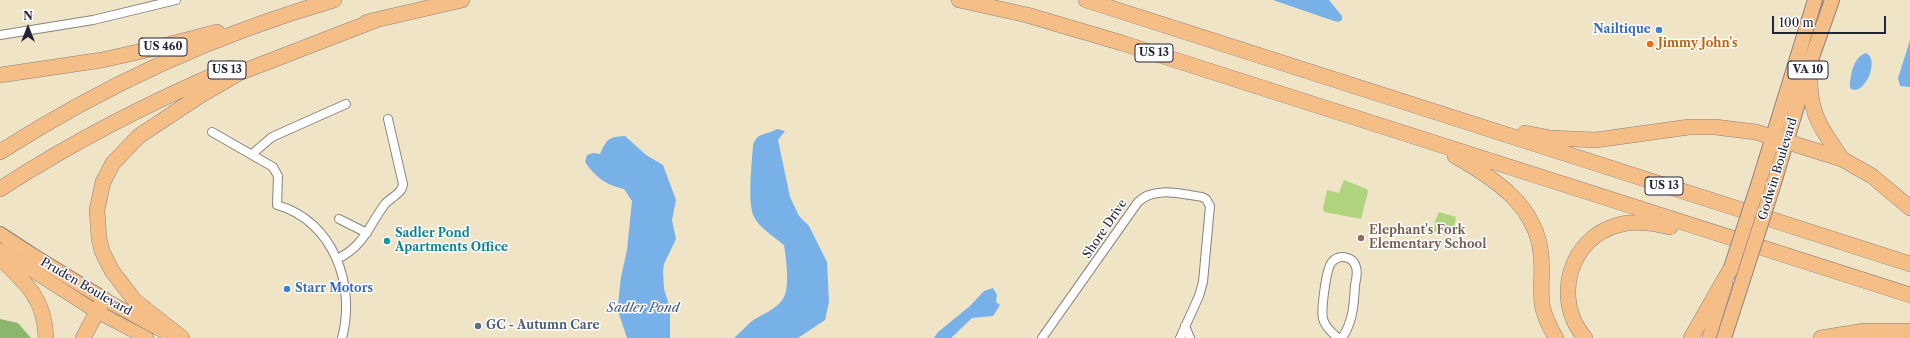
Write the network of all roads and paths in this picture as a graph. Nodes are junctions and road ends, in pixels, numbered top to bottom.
1 (176, 0) edge
2 (462, 0) edge
3 (959, 0) edge
4 (1086, 0) edge
5 (1815, 0) edge
6 (1832, 0) edge
7 (328, 2) edge
8 (376, 20) junction
9 (0, 35) edge
10 (1810, 63) junction
11 (0, 75) edge
12 (346, 104) dead end
13 (1419, 107) junction
14 (388, 119) dead end
15 (212, 132) dead end
16 (1780, 139) junction
17 (1428, 141) junction
18 (0, 152) edge
19 (252, 154) junction
20 (1842, 158) junction
21 (4, 186) edge
22 (1910, 208) edge
23 (339, 218) dead end
24 (367, 233) junction
25 (0, 234) edge
26 (1717, 234) junction
27 (0, 250) edge
28 (0, 258) edge
29 (337, 258) junction
30 (1910, 264) edge
31 (1738, 271) junction
32 (1910, 295) edge
33 (101, 305) junction
34 (1185, 326) junction
35 (1910, 331) edge
36 (46, 338) edge
37 (83, 338) edge
38 (146, 338) edge
39 (175, 338) edge
40 (182, 338) edge
41 (342, 338) edge
42 (1042, 338) edge
43 (1180, 338) edge
44 (1190, 338) edge
45 (1338, 338) edge
46 (1342, 338) edge
47 (1556, 338) edge
48 (1585, 338) edge
49 (1691, 338) edge
50 (1709, 338) edge
51 (1724, 338) edge
52 (1821, 338) edge

1 - 9 street
2 - 8 highway, US 13
3 - 17 highway, US 13
4 - 13 highway, US 13
5 - 16 highway, Godwin Boulevard / VA 10
6 - 10 highway, Godwin Boulevard / VA 10
7 - 11 highway, US 460
7 - 18 highway, US 13
8 - 21 highway, US 13
8 - 40 highway
10 - 16 highway, Godwin Boulevard / VA 10
10 - 20 highway
12 - 19 street
13 - 16 highway
13 - 30 highway, US 13
14 - 24 street
15 - 19 street
16 - 20 highway
16 - 31 highway, Godwin Boulevard / VA 10, bridge
16 - 31 highway, Godwin Boulevard / VA 10, bridge
17 - 26 highway, US 13
17 - 47 highway
19 - 29 street
20 - 22 highway
23 - 24 street
24 - 29 street
25 - 33 highway, Pruden Boulevard
26 - 32 highway, US 13
26 - 48 highway
27 - 33 main road, Pruden Boulevard
28 - 36 highway
29 - 41 street
31 - 49 highway
31 - 50 main road, Godwin Boulevard / VA 10
31 - 51 highway, Godwin Boulevard / VA 10
33 - 37 highway
33 - 38 main road, Pruden Boulevard
33 - 39 main road, Pruden Boulevard
34 - 42 street, Shore Drive
34 - 43 street, Shore Drive
34 - 44 street
35 - 52 highway
45 - 46 street

